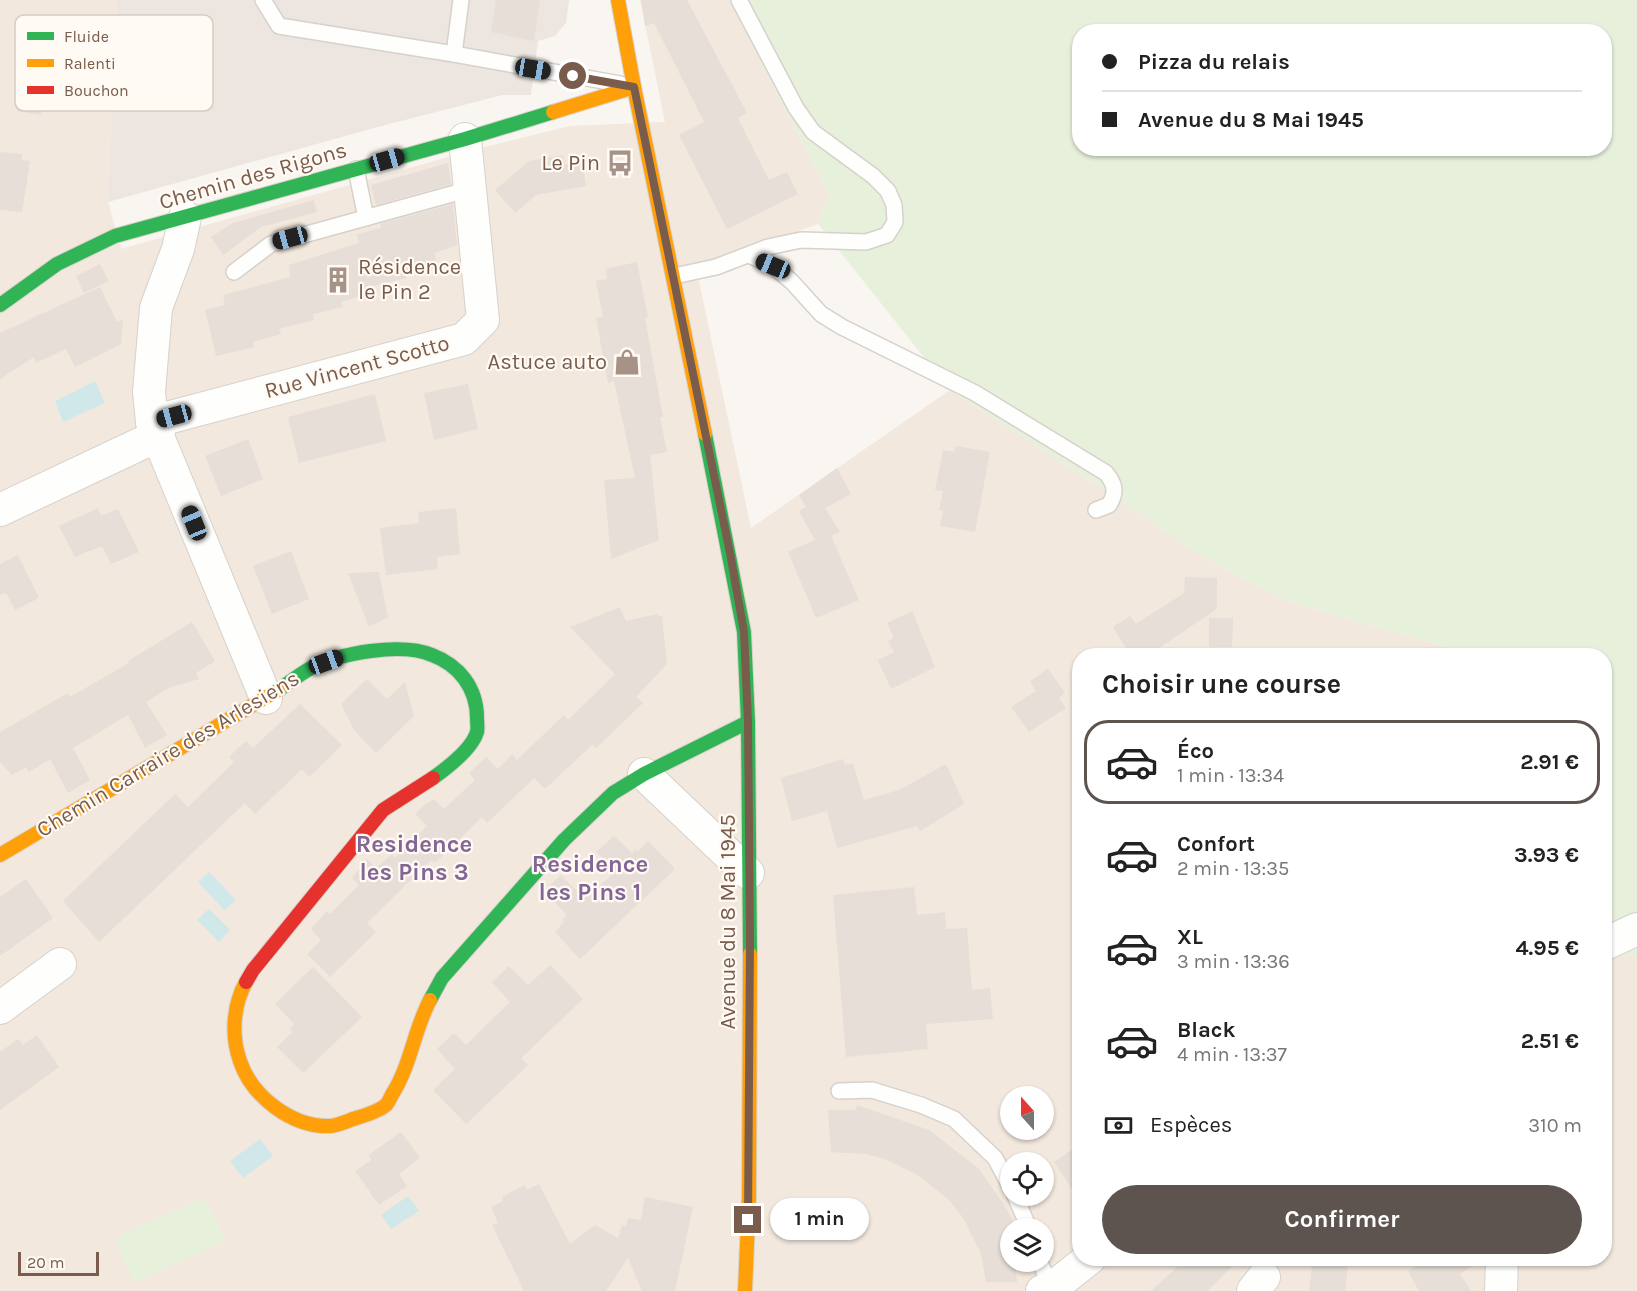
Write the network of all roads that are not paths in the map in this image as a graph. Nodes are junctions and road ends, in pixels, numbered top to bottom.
1 (263, 0) edge
2 (461, 0) edge
3 (618, 0) edge
4 (739, 0) edge
5 (454, 54) junction
6 (634, 87) junction
7 (465, 139) junction
8 (356, 169) junction
9 (470, 189) junction
10 (185, 217) junction
11 (366, 218) junction
12 (749, 255) junction
13 (234, 272) dead end
14 (674, 276) junction
15 (0, 305) edge
16 (155, 429) junction
17 (0, 510) edge
18 (1096, 510) dead end
19 (266, 698) junction
20 (748, 722) junction
21 (644, 774) junction
22 (0, 855) edge
23 (748, 873) junction
24 (1637, 929) edge
25 (1612, 941) edge
26 (60, 964) dead end
27 (0, 1008) edge
28 (839, 1091) dead end
29 (1000, 1167) edge
30 (1076, 1266) edge
31 (1502, 1266) edge
32 (1046, 1283) edge
33 (745, 1291) edge
34 (1501, 1291) edge

1 - 5 lane
2 - 5 lane
3 - 6 street, Avenue du 8 Mai 1945
4 - 12 lane
5 - 6 lane
6 - 7 street, Chemin des Rigons
6 - 14 street, Avenue du 8 Mai 1945
7 - 8 street, Chemin des Rigons
7 - 9 street, Rue Vincent Scotto
8 - 10 street, Chemin des Rigons
8 - 11 lane
9 - 11 lane
9 - 16 street, Rue Vincent Scotto
10 - 15 street, Chemin des Rigons
10 - 16 street
11 - 13 lane
12 - 14 lane
12 - 18 lane
14 - 20 street, Avenue du 8 Mai 1945
16 - 17 street
16 - 19 street
19 - 21 street, Chemin Carraire des Arlesiens
19 - 22 street, Chemin Carraire des Arlesiens
20 - 21 street, Chemin Carraire des Arlesiens
20 - 23 street, Avenue du 8 Mai 1945
21 - 23 street
23 - 33 street, Avenue du 8 Mai 1945
24 - 25 street
26 - 27 street
28 - 29 lane
30 - 32 street
31 - 34 street

